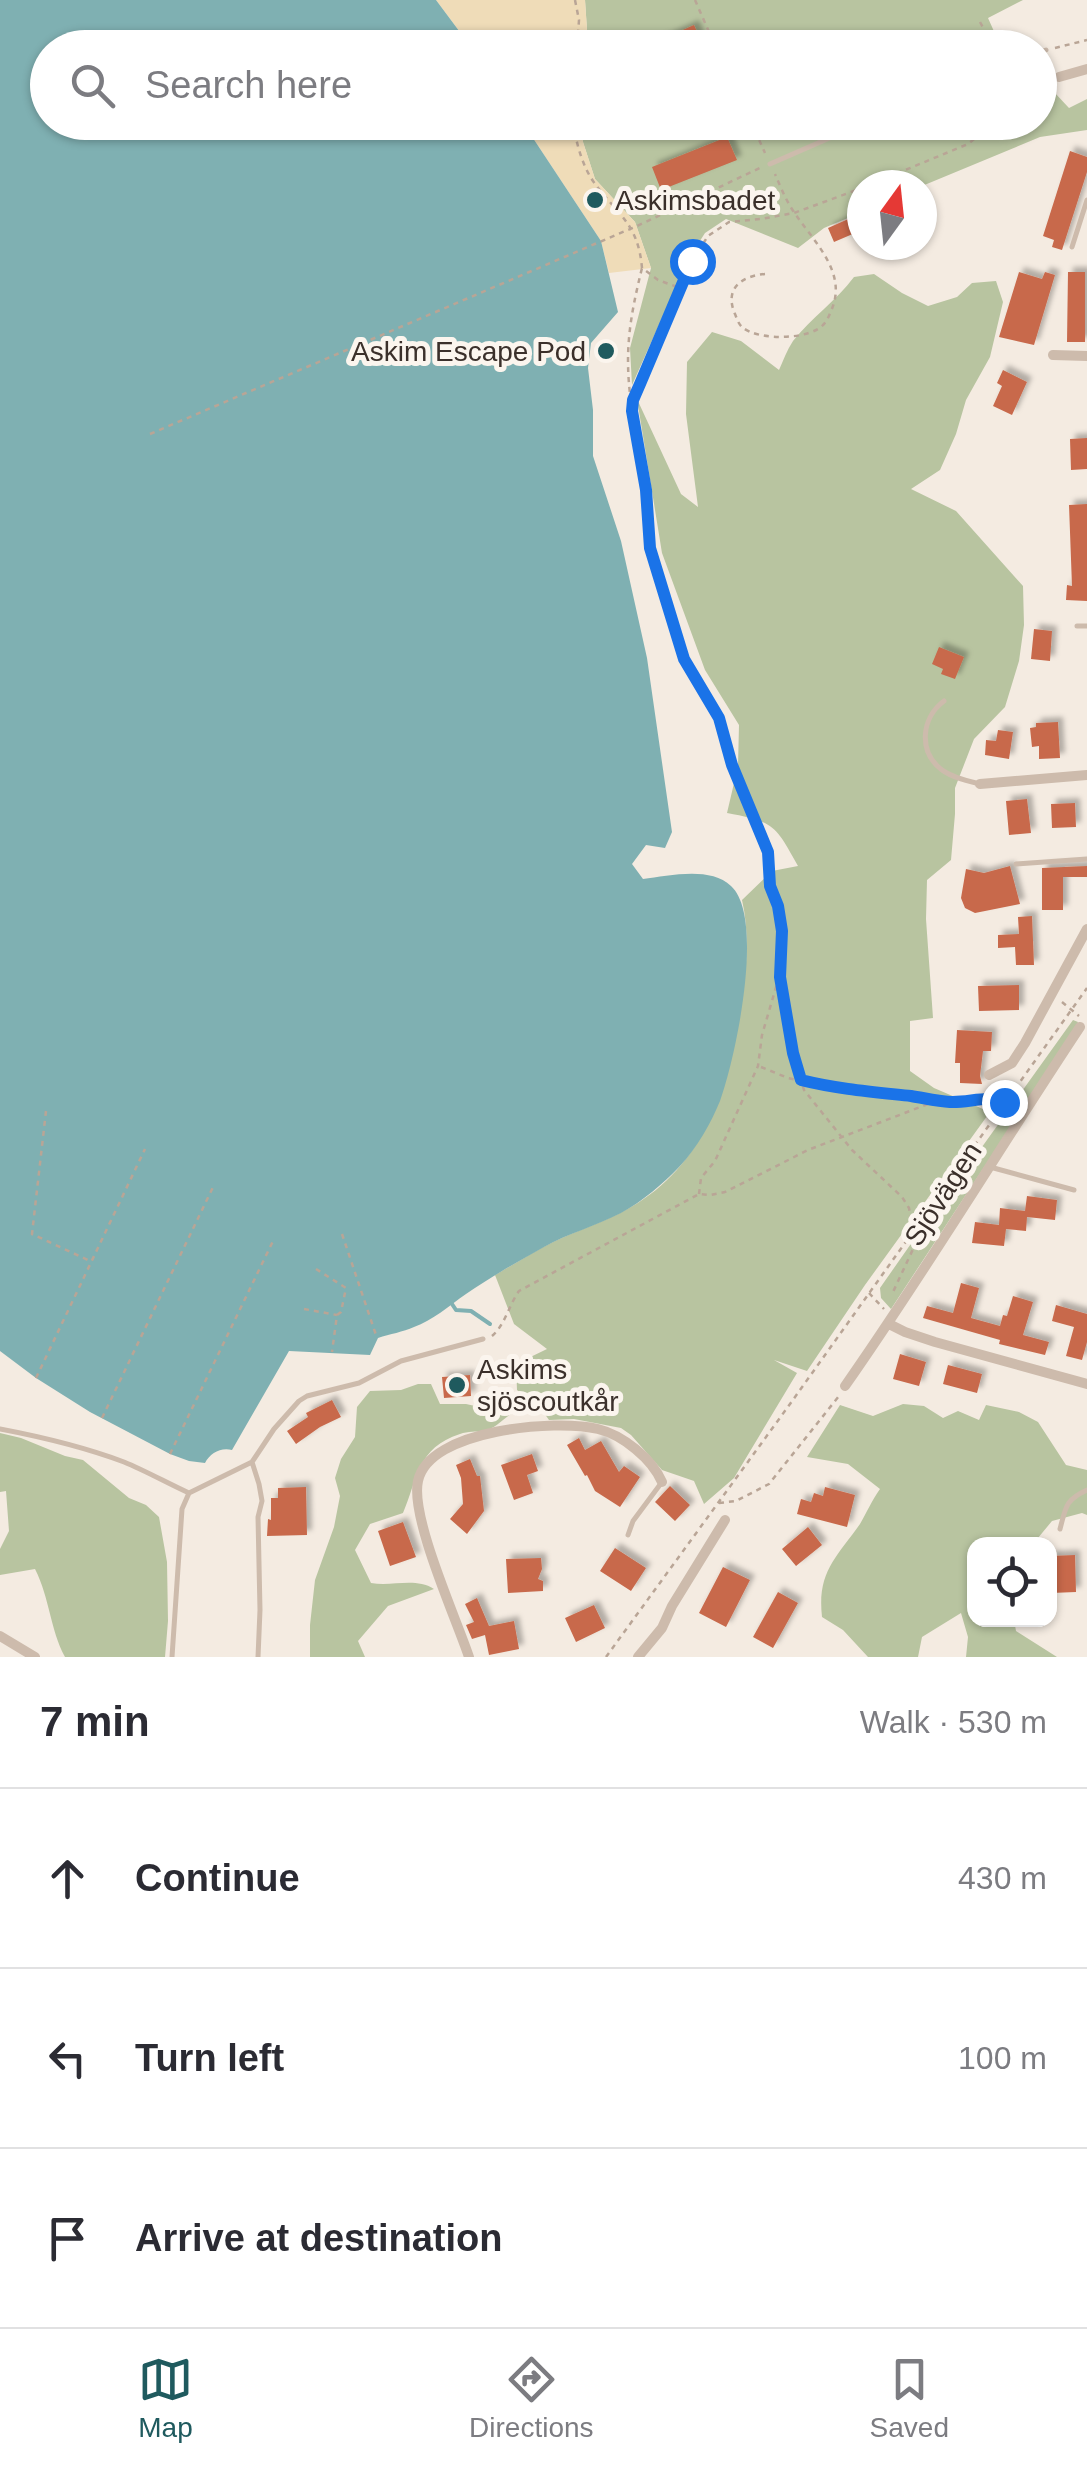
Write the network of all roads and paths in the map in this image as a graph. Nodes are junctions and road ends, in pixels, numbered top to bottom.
1 (575, 0) edge
2 (695, 0) edge
3 (980, 22) dead end
4 (578, 30) edge
5 (708, 30) edge
6 (984, 30) edge
7 (1087, 40) edge
8 (1057, 48) edge
9 (1087, 70) edge
10 (1059, 77) dead end
11 (576, 140) edge
12 (825, 140) edge
13 (973, 140) edge
14 (770, 164) joint
15 (905, 170) edge
16 (847, 194) edge
17 (1087, 200) edge
18 (794, 213) junction
19 (1072, 247) dead end
20 (642, 268) junction
21 (764, 274) dead end
22 (680, 289) junction
23 (1053, 355) dead end
24 (1087, 356) edge
25 (632, 408) junction
26 (150, 434) dead end
27 (1077, 626) dead end
28 (1087, 626) edge
29 (944, 701) dead end
30 (1087, 775) edge
31 (980, 784) joint
32 (1087, 859) edge
33 (1016, 864) dead end
34 (1087, 929) edge
35 (780, 977) junction
36 (1087, 988) edge
37 (1050, 993) junction
38 (1072, 1009) junction
39 (1080, 1027) joint
40 (758, 1066) junction
41 (989, 1075) dead end
42 (801, 1080) junction
43 (936, 1101) junction
44 (1004, 1102) junction
45 (46, 1111) dead end
46 (842, 1137) junction
47 (145, 1150) dead end
48 (989, 1166) junction
49 (214, 1186) dead end
50 (1074, 1190) dead end
51 (699, 1194) junction
52 (916, 1225) junction
53 (342, 1234) dead end
54 (272, 1241) dead end
55 (91, 1262) junction
56 (316, 1269) dead end
57 (893, 1290) dead end
58 (868, 1292) junction
59 (889, 1308) dead end
60 (304, 1309) dead end
61 (337, 1315) junction
62 (889, 1324) junction
63 (377, 1338) dead end
64 (483, 1338) joint
65 (332, 1352) dead end
66 (36, 1378) dead end
67 (1087, 1384) edge
68 (845, 1386) joint
69 (488, 1396) dead end
70 (102, 1418) dead end
71 (526, 1425) junction
72 (0, 1429) edge
73 (170, 1454) dead end
74 (252, 1462) junction
75 (662, 1482) joint
76 (1087, 1490) edge
77 (189, 1493) junction
78 (718, 1503) junction
79 (725, 1520) dead end
80 (1060, 1529) dead end
81 (628, 1536) dead end
82 (0, 1636) edge
83 (35, 1657) edge
84 (172, 1657) edge
85 (258, 1657) edge
86 (470, 1657) edge
87 (606, 1657) edge
88 (638, 1657) edge

1 - 4 path
2 - 5 path
3 - 6 path
7 - 8 path
9 - 10 street
11 - 20 path
12 - 14 lane
13 - 15 path
14 - 26 path
16 - 18 path
17 - 19 lane
18 - 21 path
18 - 22 path
20 - 22 path
20 - 25 path
22 - 25 path
23 - 24 street
25 - 35 path
27 - 28 lane
29 - 31 lane
30 - 31 street
32 - 33 lane
34 - 37 street
35 - 40 path
35 - 42 path
36 - 38 path
37 - 38 path
37 - 41 street
38 - 39 path
38 - 44 path
39 - 48 street, Sjövägen
40 - 42 path
40 - 51 path
42 - 43 path
42 - 46 path
43 - 44 path
43 - 46 path
44 - 52 path
45 - 55 path
46 - 51 path
46 - 52 path
47 - 55 path
48 - 50 lane
48 - 62 street, Sjövägen
49 - 70 path
51 - 64 path
52 - 57 path
52 - 58 path
53 - 63 path
54 - 73 path
55 - 66 path
56 - 61 path
58 - 59 path
58 - 78 path
60 - 61 path
61 - 65 path
62 - 67 street
62 - 68 street, Sjövägen
64 - 74 lane
68 - 78 path
69 - 71 path
71 - 75 street
71 - 86 street
72 - 77 lane
74 - 77 lane
74 - 85 lane
75 - 81 lane
76 - 80 lane
77 - 84 lane
78 - 87 path
79 - 88 street
82 - 83 street

